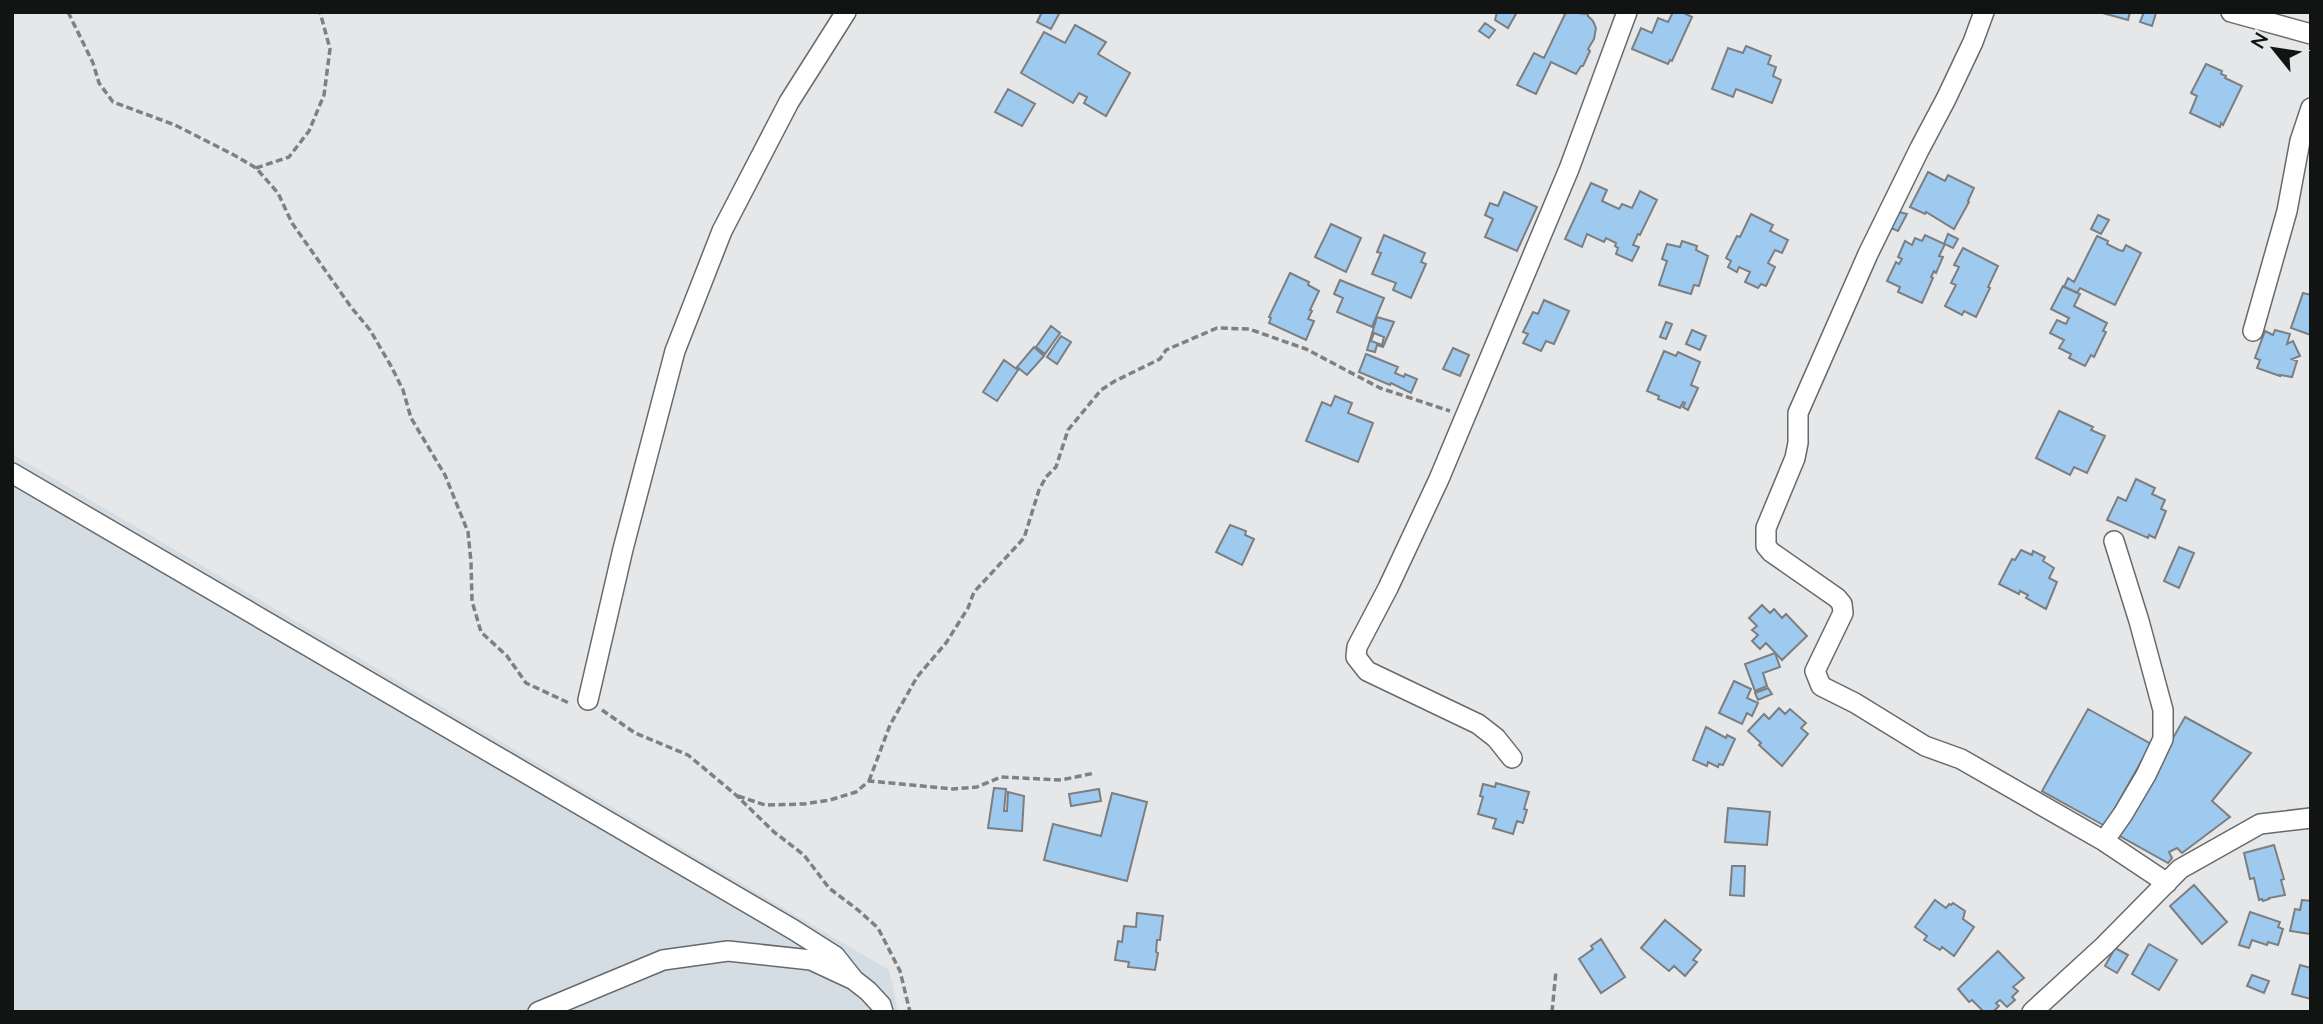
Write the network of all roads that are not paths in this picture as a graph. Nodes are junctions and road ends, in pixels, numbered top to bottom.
1 (846, 12) edge
2 (1628, 12) edge
3 (1984, 12) edge
4 (2231, 12) edge
5 (2311, 34) edge
6 (2311, 108) edge
7 (2253, 331) dead end
8 (12, 473) edge
9 (2114, 541) dead end
10 (588, 700) road end
11 (1512, 758) dead end
12 (2311, 818) edge
13 (2104, 841) junction
14 (2167, 883) junction
15 (854, 980) junction
16 (538, 1012) edge
17 (883, 1012) edge
18 (2032, 1012) edge

1 - 10 street
2 - 11 street
3 - 13 street
4 - 5 street
6 - 7 street
8 - 15 street
9 - 13 street
12 - 14 street
13 - 14 street
14 - 18 street
15 - 16 street
15 - 17 street

